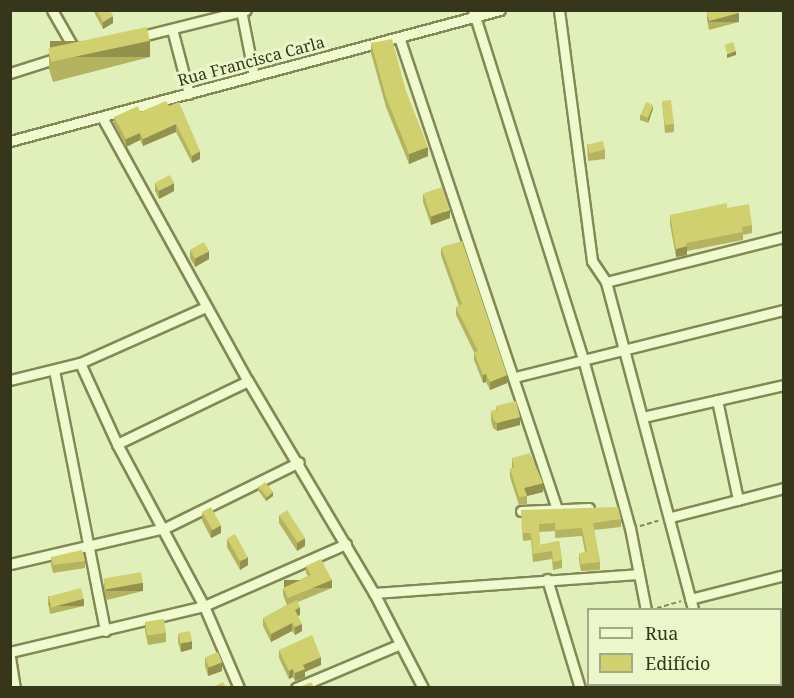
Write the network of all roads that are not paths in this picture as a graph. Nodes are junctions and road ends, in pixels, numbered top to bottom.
1 (52, 10) edge
2 (500, 10) edge
3 (559, 10) edge
4 (243, 11) edge
5 (474, 14) edge
6 (172, 29) junction
7 (399, 37) junction
8 (130, 39) edge
9 (87, 50) edge
10 (76, 52) junction
11 (10, 73) edge
12 (254, 76) junction
13 (189, 94) junction
14 (102, 117) junction
15 (10, 141) edge
16 (783, 237) edge
17 (606, 282) junction
18 (206, 307) junction
19 (783, 310) edge
20 (625, 348) junction
21 (583, 359) junction
22 (80, 363) junction
23 (54, 370) junction
24 (515, 377) junction
25 (10, 380) edge
26 (248, 381) junction
27 (783, 385) edge
28 (717, 400) junction
29 (643, 417) junction
30 (117, 444) junction
31 (299, 462) junction
32 (783, 488) edge
33 (738, 500) junction
34 (602, 508) edge
35 (613, 508) edge
36 (625, 508) junction
37 (557, 509) junction
38 (521, 511) edge
39 (671, 518) junction
40 (165, 528) junction
41 (346, 544) junction
42 (89, 546) junction
43 (10, 564) edge
44 (637, 574) junction
45 (783, 575) edge
46 (547, 579) junction
47 (374, 593) junction
48 (690, 599) junction
49 (204, 606) junction
50 (648, 608) edge
51 (693, 608) edge
52 (105, 631) junction
53 (400, 644) junction
54 (10, 652) edge
55 (10, 657) edge
56 (15, 687) edge
57 (238, 687) edge
58 (296, 687) edge
59 (423, 687) edge
60 (580, 687) edge

1 - 10 street
2 - 5 street, Rua Francisca Carla
3 - 17 street
4 - 6 street
4 - 12 street
5 - 7 street, Rua Francisca Carla
5 - 21 street
6 - 8 street
6 - 13 street
7 - 12 street, Rua Francisca Carla
7 - 24 street
9 - 10 street
10 - 11 street
12 - 13 street, Rua Francisca Carla
13 - 14 street, Rua Francisca Carla
14 - 15 street, Rua Francisca Carla
14 - 18 street
16 - 17 street
17 - 20 street
18 - 22 street
18 - 26 street
19 - 20 street
20 - 21 street
20 - 29 street
21 - 24 street
21 - 36 street
22 - 23 street
22 - 30 street
23 - 25 street
23 - 42 street
24 - 37 street
26 - 30 street
26 - 31 street
27 - 28 street
28 - 29 street
28 - 33 street
29 - 39 street
30 - 40 street
31 - 40 street
31 - 41 street
32 - 33 street
33 - 39 street
34 - 37 street
35 - 36 street
36 - 44 street
37 - 38 street
39 - 48 street
40 - 42 street
40 - 49 street
41 - 47 street
41 - 49 street
42 - 43 street
42 - 52 street
44 - 46 street
44 - 50 street
45 - 48 street
46 - 47 street
46 - 60 street
47 - 53 street
48 - 51 street
49 - 52 street
49 - 57 street
52 - 54 street
53 - 58 street
53 - 59 street
55 - 56 street

